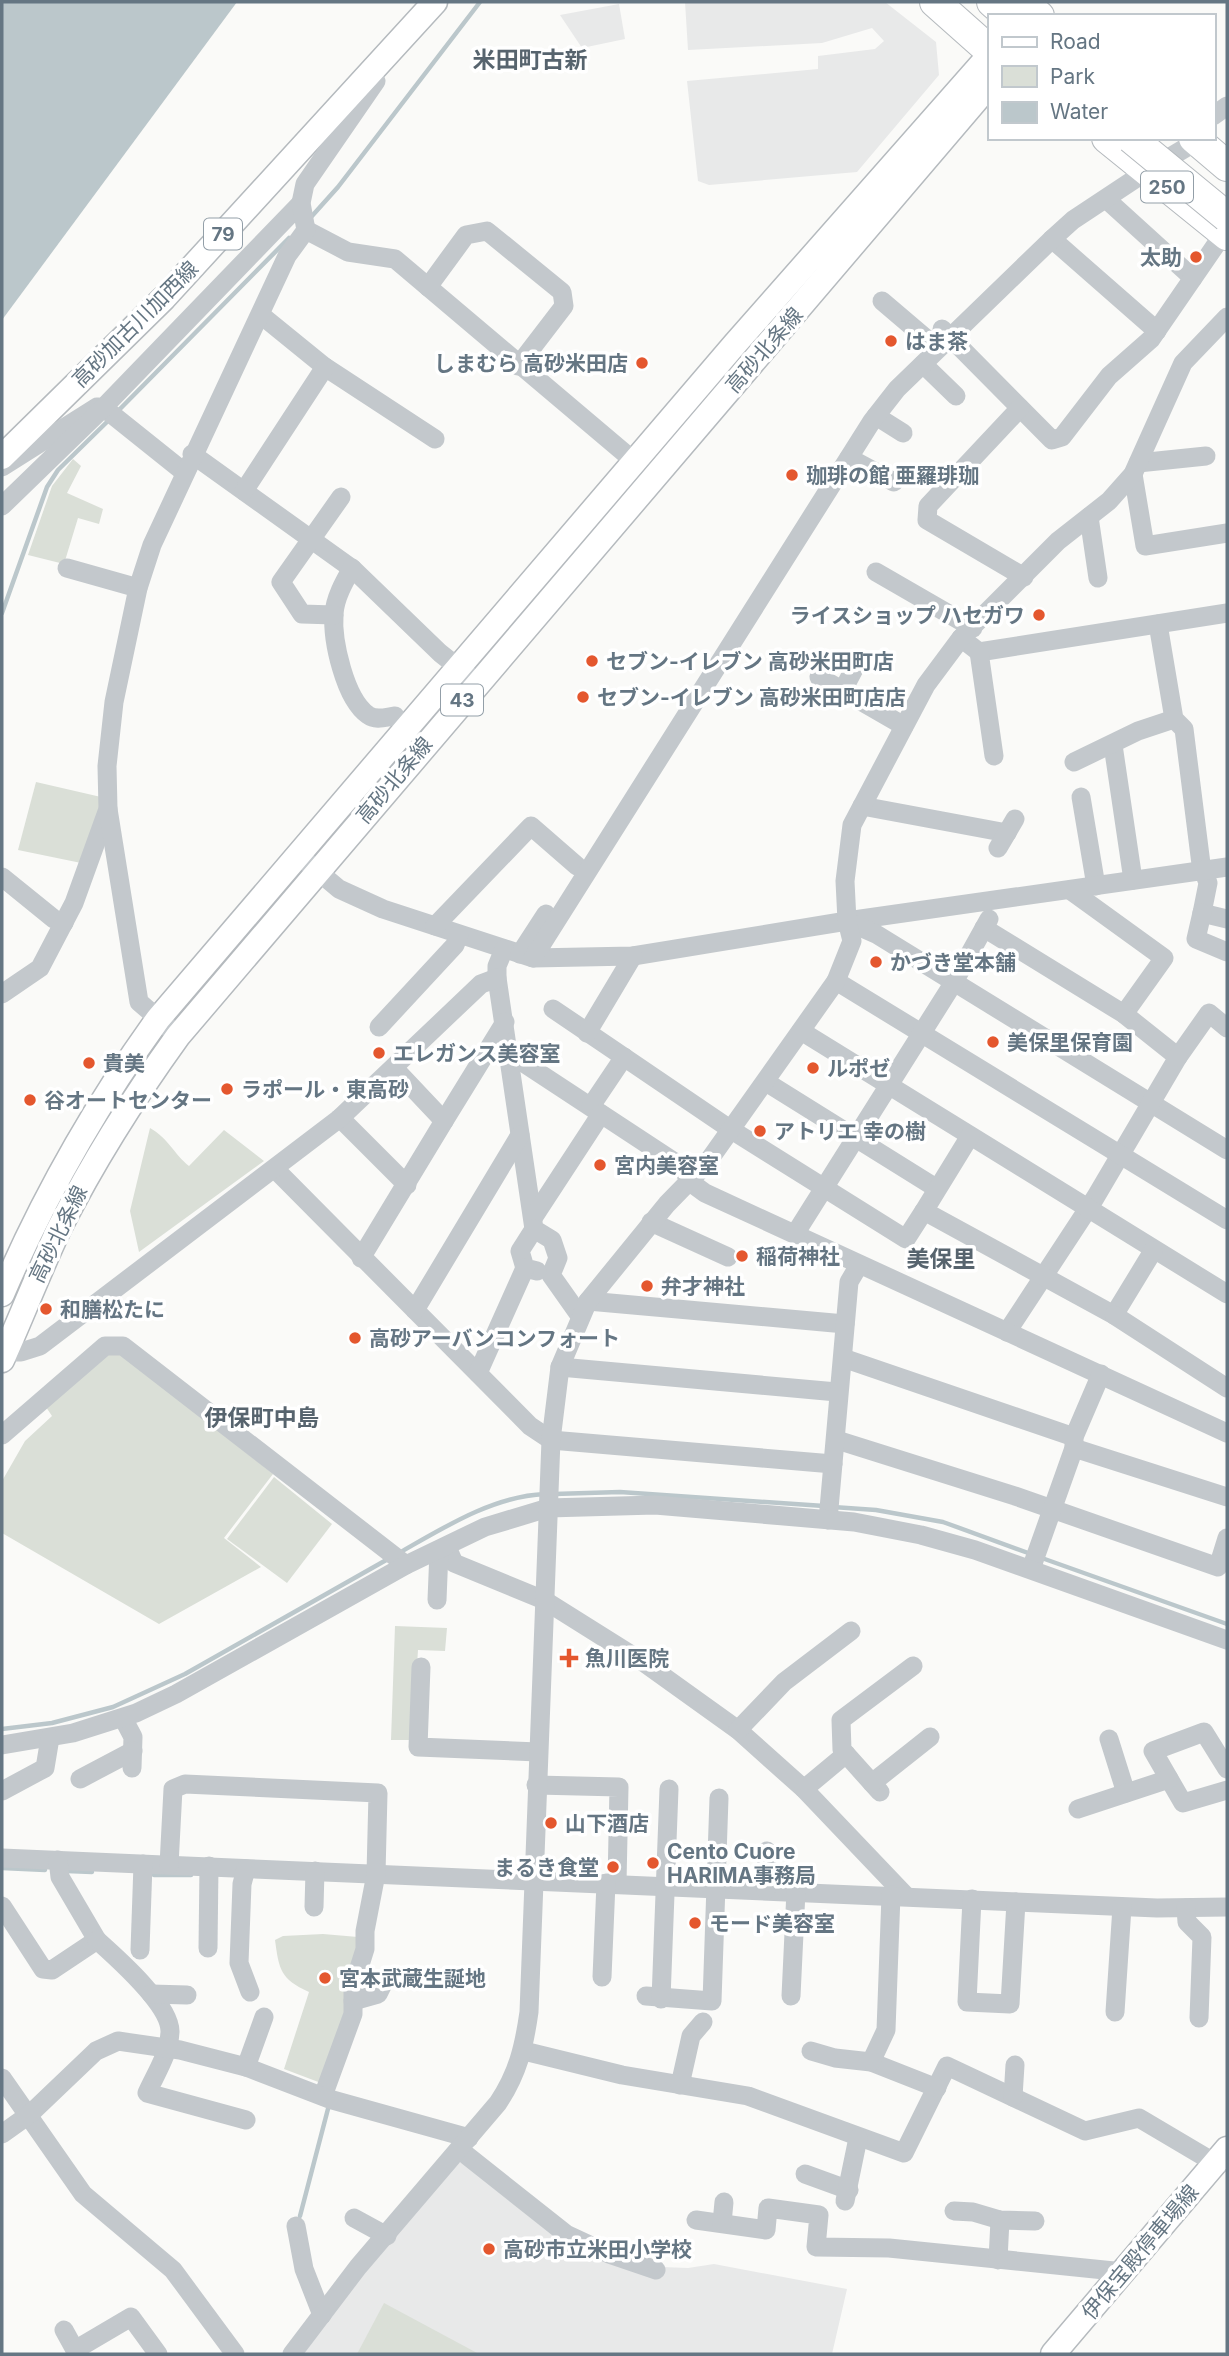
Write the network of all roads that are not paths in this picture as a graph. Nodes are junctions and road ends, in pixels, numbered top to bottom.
1 (920, 2) edge
2 (935, 2) edge
3 (962, 2) edge
4 (992, 2) edge
5 (430, 8) edge
6 (1031, 9) edge
7 (985, 41) edge
8 (988, 86) edge
9 (1110, 140) edge
10 (1163, 140) edge
11 (1189, 140) edge
12 (1200, 140) edge
13 (1139, 158) edge
14 (1227, 166) edge
15 (1227, 194) edge
16 (1107, 199) junction
17 (301, 203) junction
18 (1226, 228) edge
19 (306, 230) junction
20 (1052, 239) junction
21 (1193, 278) junction
22 (428, 287) junction
23 (882, 302) dead end
24 (261, 315) junction
25 (1227, 317) edge
26 (1157, 331) junction
27 (940, 336) junction
28 (923, 364) junction
29 (518, 366) junction
30 (325, 367) junction
31 (956, 396) dead end
32 (104, 408) junction
33 (1020, 408) junction
34 (876, 416) junction
35 (903, 433) dead end
36 (435, 439) dead end
37 (1206, 456) dead end
38 (2, 457) edge
39 (849, 458) junction
40 (634, 461) junction
41 (188, 463) junction
42 (2, 467) edge
43 (1136, 469) junction
44 (894, 482) dead end
45 (244, 491) junction
46 (341, 497) dead end
47 (2, 506) edge
48 (1089, 517) junction
49 (1227, 533) edge
50 (312, 538) junction
51 (67, 568) dead end
52 (352, 568) junction
53 (876, 572) dead end
54 (1024, 577) junction
55 (1098, 578) dead end
56 (138, 588) junction
57 (1227, 613) edge
58 (334, 615) junction
59 (1158, 624) junction
60 (967, 633) junction
61 (979, 652) junction
62 (854, 669) dead end
63 (468, 675) junction
64 (820, 677) dead end
65 (842, 690) junction
66 (683, 708) junction
67 (395, 716) dead end
68 (1174, 719) junction
69 (904, 726) junction
70 (1113, 745) junction
71 (995, 756) dead end
72 (1074, 762) dead end
73 (1081, 797) dead end
74 (862, 806) junction
75 (108, 809) junction
76 (611, 822) junction
77 (1006, 833) dead end
78 (298, 853) junction
79 (577, 866) junction
80 (1227, 867) edge
81 (1206, 870) junction
82 (317, 871) junction
83 (2, 877) edge
84 (1133, 880) junction
85 (1096, 886) junction
86 (1070, 891) junction
87 (995, 902) junction
88 (1202, 913) junction
89 (1227, 919) edge
90 (847, 921) junction
91 (64, 923) junction
92 (435, 926) junction
93 (984, 928) junction
94 (458, 935) junction
95 (1227, 951) edge
96 (519, 954) junction
97 (633, 956) junction
98 (497, 978) junction
99 (836, 981) junction
100 (954, 982) junction
101 (2, 994) edge
102 (553, 1009) dead end
103 (1124, 1014) junction
104 (159, 1018) junction
105 (505, 1022) junction
106 (379, 1027) dead end
107 (1227, 1028) edge
108 (801, 1031) junction
109 (921, 1032) junction
110 (587, 1033) junction
111 (178, 1036) junction
112 (510, 1054) junction
113 (624, 1057) junction
114 (1178, 1057) junction
115 (394, 1068) junction
116 (766, 1082) junction
117 (888, 1083) junction
118 (1153, 1102) junction
119 (596, 1110) junction
120 (340, 1118) junction
121 (444, 1121) junction
122 (730, 1129) junction
123 (520, 1135) junction
124 (970, 1136) junction
125 (856, 1137) junction
126 (1227, 1150) edge
127 (1121, 1155) junction
128 (275, 1169) junction
129 (690, 1182) junction
130 (407, 1185) junction
131 (936, 1188) junction
132 (822, 1189) junction
133 (1088, 1208) junction
134 (924, 1210) junction
135 (1227, 1220) edge
136 (651, 1222) junction
137 (533, 1224) junction
138 (795, 1234) junction
139 (719, 1247) dead end
140 (1153, 1251) junction
141 (361, 1258) junction
142 (859, 1265) junction
143 (525, 1268) junction
144 (551, 1275) junction
145 (1044, 1275) junction
146 (2, 1294) edge
147 (1227, 1294) edge
148 (584, 1309) junction
149 (415, 1310) junction
150 (1114, 1314) junction
151 (845, 1324) junction
152 (1007, 1332) junction
153 (3, 1355) edge
154 (843, 1358) junction
155 (560, 1367) junction
156 (478, 1373) junction
157 (1101, 1374) junction
158 (1227, 1388) edge
159 (837, 1392) junction
160 (1227, 1433) edge
161 (2, 1434) edge
162 (551, 1440) junction
163 (837, 1440) junction
164 (1074, 1442) junction
165 (833, 1464) junction
166 (1227, 1497) edge
167 (548, 1508) junction
168 (1051, 1509) junction
169 (828, 1520) junction
170 (1227, 1538) edge
171 (443, 1549) junction
172 (406, 1565) junction
173 (1031, 1569) junction
174 (437, 1600) dead end
175 (544, 1600) junction
176 (850, 1631) dead end
177 (1227, 1640) edge
178 (421, 1667) dead end
179 (910, 1674) dead end
180 (123, 1718) junction
181 (738, 1730) junction
182 (50, 1738) junction
183 (1109, 1739) dead end
184 (2, 1745) edge
185 (926, 1747) dead end
186 (538, 1752) junction
187 (846, 1754) junction
188 (1227, 1769) edge
189 (80, 1779) dead end
190 (1169, 1779) junction
191 (536, 1785) junction
192 (669, 1789) dead end
193 (804, 1789) junction
194 (1227, 1790) edge
195 (2, 1791) edge
196 (1126, 1793) junction
197 (719, 1798) dead end
198 (1078, 1809) dead end
199 (767, 1851) dead end
200 (2, 1857) edge
201 (169, 1866) junction
202 (59, 1868) junction
203 (143, 1871) junction
204 (315, 1871) junction
205 (209, 1874) junction
206 (376, 1874) junction
207 (244, 1876) junction
208 (533, 1880) junction
209 (665, 1885) junction
210 (608, 1888) junction
211 (716, 1888) junction
212 (766, 1890) junction
213 (796, 1891) junction
214 (899, 1896) junction
215 (972, 1899) junction
216 (1016, 1902) junction
217 (2, 1906) edge
218 (314, 1907) dead end
219 (1227, 1907) edge
220 (1186, 1908) junction
221 (1122, 1913) junction
222 (97, 1940) junction
223 (208, 1948) dead end
224 (140, 1950) dead end
225 (602, 1977) dead end
226 (385, 1980) dead end
227 (250, 1992) dead end
228 (152, 1994) junction
229 (187, 1995) dead end
230 (791, 1996) dead end
231 (353, 2001) junction
232 (1111, 2004) dead end
233 (264, 2017) dead end
234 (1199, 2018) dead end
235 (703, 2022) dead end
236 (167, 2050) junction
237 (524, 2051) junction
238 (811, 2051) dead end
239 (872, 2062) junction
240 (1015, 2065) dead end
241 (246, 2067) junction
242 (2, 2078) edge
243 (680, 2085) junction
244 (937, 2088) junction
245 (323, 2096) junction
246 (1013, 2097) junction
247 (30, 2114) junction
248 (246, 2120) dead end
249 (2, 2134) edge
250 (858, 2138) junction
251 (465, 2144) junction
252 (1223, 2158) edge
253 (805, 2173) dead end
254 (724, 2202) dead end
255 (954, 2211) dead end
256 (354, 2218) dead end
257 (696, 2220) dead end
258 (1000, 2220) junction
259 (1035, 2221) dead end
260 (722, 2223) junction
261 (296, 2226) dead end
262 (387, 2236) junction
263 (998, 2260) junction
264 (656, 2270) dead end
265 (1124, 2272) junction
266 (322, 2315) junction
267 (64, 2330) dead end
268 (76, 2352) edge
269 (158, 2354) edge
270 (235, 2354) edge
271 (292, 2354) edge
272 (1054, 2354) edge

1 - 7 highway
2 - 7 highway
3 - 7 highway
4 - 6 highway
5 - 17 street
5 - 38 main road, 高砂加古川加西線 / 79
7 - 40 main road, 高砂北条線 / 43
8 - 63 main road, 高砂北条線 / 43
9 - 13 highway, 250
10 - 15 highway, 250
11 - 13 street
12 - 14 highway, 250
13 - 16 street
13 - 18 highway, 250, bridge
13 - 27 street
16 - 20 street
16 - 21 street
17 - 19 street
17 - 32 street
18 - 21 street
19 - 22 street
19 - 24 street
20 - 26 street
20 - 27 street
21 - 26 street
22 - 29 street
22 - 29 street
23 - 27 street
24 - 30 street
24 - 41 street
25 - 43 street
26 - 33 street
27 - 28 street
27 - 33 street
27 - 66 street
28 - 31 street
28 - 34 street
29 - 40 street
30 - 36 street
30 - 45 street
32 - 41 street
32 - 42 street
32 - 47 street
33 - 54 street
34 - 35 street
34 - 39 street
37 - 43 street
39 - 44 street
39 - 66 street
40 - 63 main road, 高砂北条線 / 43
41 - 45 street
41 - 56 street
43 - 48 street
43 - 49 street
45 - 50 street
46 - 50 street
48 - 54 street
48 - 55 street
50 - 52 street
50 - 58 street
51 - 56 street
52 - 58 street
52 - 63 street
53 - 60 street
54 - 60 street
56 - 75 street
57 - 59 street
58 - 67 street
59 - 61 street
59 - 68 street
60 - 61 street
60 - 69 street
61 - 71 street
62 - 65 street
63 - 78 main road, 高砂北条線 / 43
63 - 82 main road, 高砂北条線 / 43
64 - 65 street
65 - 69 street
66 - 76 street
68 - 70 street
68 - 81 street
69 - 74 street
70 - 72 street
70 - 84 street
73 - 85 street
74 - 77 street
74 - 90 street
75 - 91 street
75 - 104 street
76 - 79 street
76 - 96 street
78 - 82 street
78 - 104 main road, 高砂北条線 / 43
79 - 92 street
79 - 96 street
80 - 81 street
81 - 84 street
81 - 88 street
82 - 92 street
82 - 111 main road, 高砂北条線 / 43
83 - 91 street
84 - 85 street
85 - 86 street
86 - 87 street
86 - 103 street
87 - 90 street
87 - 93 street
88 - 89 street
88 - 95 street
90 - 97 street
90 - 99 street
90 - 100 street
91 - 101 street
92 - 94 street
93 - 100 street
93 - 103 street
94 - 96 street
94 - 106 street
96 - 97 street
96 - 98 street
97 - 110 street
98 - 105 street
98 - 115 street
99 - 108 street
99 - 109 street
100 - 109 street
100 - 118 street
102 - 110 street
103 - 114 street
104 - 111 street
104 - 146 main road, 高砂北条線 / 43
105 - 112 street
105 - 121 street
107 - 114 street
108 - 116 street
108 - 117 street
109 - 117 street
109 - 127 street
110 - 113 street
111 - 153 main road, 高砂北条線 / 43
112 - 119 street
112 - 123 street
113 - 119 street
113 - 122 street
114 - 118 street
115 - 120 street
115 - 121 street
116 - 122 street
116 - 125 street
117 - 124 street
117 - 125 street
118 - 126 street
118 - 127 street
119 - 129 street
119 - 137 street
120 - 128 street
120 - 130 street
121 - 130 street
122 - 129 street
122 - 132 street
123 - 137 street
123 - 149 street
124 - 131 street
124 - 133 street
125 - 131 street
125 - 132 street
127 - 133 street
127 - 135 street
128 - 141 street
128 - 153 street
129 - 136 street
129 - 138 street
130 - 141 street
131 - 134 street
132 - 134 street
132 - 138 street
133 - 140 street
133 - 145 street
134 - 145 street
136 - 139 street
136 - 148 street
137 - 143 street
137 - 144 street
138 - 142 street
140 - 147 street
140 - 150 street
141 - 149 street
142 - 151 street
142 - 152 street
143 - 144 street
143 - 156 street
144 - 148 street
145 - 150 street
145 - 152 street
148 - 151 street
148 - 155 street
149 - 156 street
150 - 158 street
151 - 154 street
152 - 157 street
154 - 159 street
154 - 164 street
155 - 159 street
155 - 162 street
156 - 162 street
157 - 160 street
157 - 164 street
159 - 163 street
161 - 172 street
162 - 165 street
162 - 167 street
163 - 165 street
163 - 168 street
164 - 166 street
164 - 168 street
165 - 169 street
167 - 169 street
167 - 171 street
167 - 175 street
168 - 170 street
168 - 173 street
169 - 173 street
171 - 172 street
171 - 174 street
171 - 175 street
172 - 180 street
173 - 177 street
175 - 181 street
175 - 186 street
176 - 181 street
178 - 186 street
179 - 187 street
180 - 182 street
180 - 189 street
181 - 193 street
182 - 184 street
182 - 195 street
183 - 196 street
185 - 187 street
186 - 191 street
187 - 193 street
188 - 190 street
190 - 194 street
190 - 196 street
191 - 208 street
191 - 210 street
192 - 209 street
193 - 214 street
196 - 198 street
197 - 211 street
199 - 212 street
200 - 202 street
201 - 203 street
201 - 205 street
201 - 206 street
202 - 203 street
202 - 222 street
203 - 224 street
204 - 206 street
204 - 207 street
204 - 218 street
205 - 207 street
205 - 223 street
206 - 208 street
206 - 231 street
207 - 227 street
208 - 210 street
208 - 237 street
209 - 210 street
209 - 211 street
209 - 211 street
210 - 225 street
211 - 212 street
212 - 213 street
213 - 214 street
213 - 230 street
214 - 215 street
214 - 239 street
215 - 216 street
215 - 216 street
216 - 221 street
217 - 222 street
219 - 220 street
220 - 221 street
220 - 234 street
221 - 232 street
222 - 228 street
226 - 231 street
228 - 229 street
228 - 236 street
231 - 245 street
233 - 241 street
235 - 243 street
236 - 241 street
236 - 247 street
236 - 248 street
237 - 243 street
237 - 251 street
238 - 239 street
239 - 244 street
240 - 246 street
241 - 245 street
242 - 247 street
243 - 250 street
244 - 246 street
244 - 250 street
245 - 251 street
246 - 252 street
247 - 249 street
247 - 270 street
250 - 253 street
251 - 262 street
251 - 264 street
252 - 265 main road, 伊保宝殿停車場線
254 - 260 street
255 - 258 street
256 - 262 street
257 - 260 street
258 - 259 street
258 - 263 street
260 - 263 street
261 - 266 street
262 - 266 street
263 - 265 street
265 - 272 main road, 伊保宝殿停車場線
266 - 271 street
267 - 268 street
268 - 269 street

